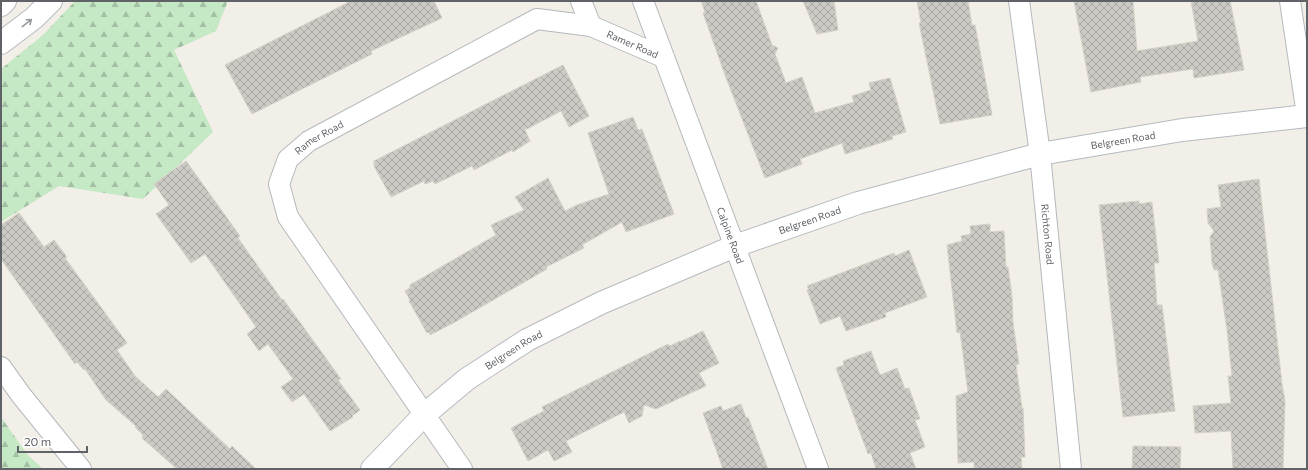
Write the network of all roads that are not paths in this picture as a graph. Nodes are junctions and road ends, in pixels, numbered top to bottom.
1 (5, 1) edge
2 (50, 1) edge
3 (581, 1) edge
4 (643, 1) edge
5 (1020, 1) edge
6 (1290, 1) edge
7 (1, 5) edge
8 (591, 26) junction
9 (1, 43) edge
10 (663, 57) junction
11 (1307, 116) edge
12 (1040, 154) junction
13 (735, 246) junction
14 (1, 367) edge
15 (424, 416) junction
16 (81, 469) edge
17 (372, 469) edge
18 (462, 469) edge
19 (818, 469) edge
20 (1071, 469) edge

1 - 7 street
9 -> 2 street
3 - 8 street
4 - 10 street, Calpine Road
5 - 12 street, Richton Road
6 - 11 street
8 - 10 street, Ramer Road
8 - 15 street, Ramer Road
10 - 13 street, Calpine Road
11 - 12 street, Belgreen Road
12 - 13 street, Belgreen Road
12 - 20 street, Richton Road
13 - 15 street, Belgreen Road
13 - 19 street, Calpine Road
14 - 16 street
15 - 17 street, Belgreen Road
15 - 18 street, Ramer Road

